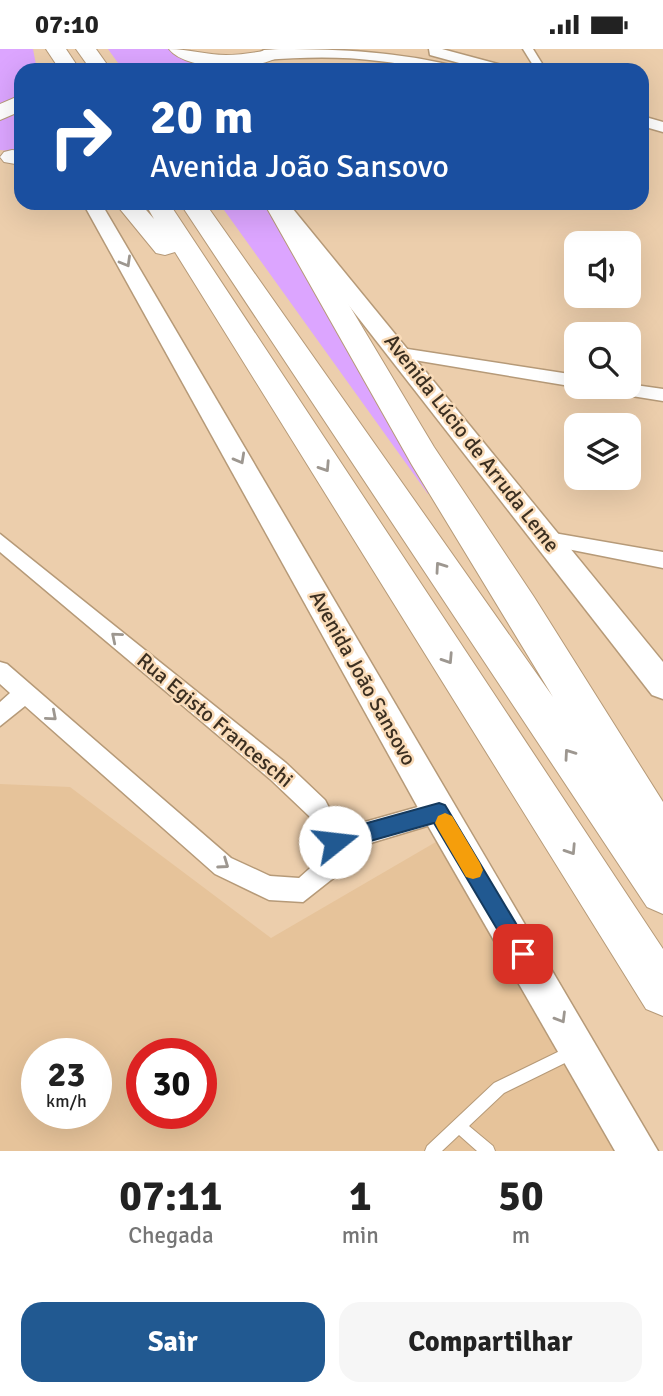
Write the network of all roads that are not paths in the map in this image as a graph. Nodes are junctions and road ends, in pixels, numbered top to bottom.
1 (180, 49) edge
2 (422, 49) edge
3 (453, 49) edge
4 (257, 61) edge
5 (279, 63) edge
6 (301, 63) edge
7 (360, 63) edge
8 (414, 63) edge
9 (477, 63) edge
10 (488, 63) edge
11 (96, 210) edge
12 (133, 210) edge
13 (161, 210) edge
14 (197, 210) edge
15 (281, 210) edge
16 (283, 210) edge
17 (401, 353) junction
18 (564, 379) edge
19 (641, 391) edge
20 (663, 395) edge
21 (299, 426) junction
22 (548, 539) junction
23 (0, 541) edge
24 (663, 560) edge
25 (0, 671) edge
26 (663, 685) edge
27 (25, 693) junction
28 (0, 716) edge
29 (439, 812) junction
30 (335, 842) junction
31 (663, 842) edge
32 (663, 891) edge
33 (663, 992) edge
34 (579, 1049) junction
35 (460, 1126) junction
36 (432, 1151) edge
37 (488, 1151) edge
38 (638, 1151) edge

1 - 4 highway
2 - 9 main road
3 - 10 main road
4 - 5 main road
4 - 8 main road
6 - 7 main road
11 -> 29 main road, Avenida João Sansovo
12 - 21 highway
13 - 21 highway
32 -> 14 highway
15 - 31 highway
16 - 17 main road, Avenida Lúcio de Arruda Leme
17 - 18 street
17 - 22 main road, Avenida Lúcio de Arruda Leme
19 - 20 street
21 -> 33 highway
22 - 24 street
22 - 26 main road, Avenida Lúcio de Arruda Leme
30 -> 23 street, Rua Egisto Franceschi
25 - 27 street
27 - 28 street
27 -> 30 street
29 - 30 street
29 -> 34 main road, Avenida João Sansovo
34 - 35 lane
34 - 38 main road, Avenida João Sansovo
35 - 36 lane
35 - 37 lane

